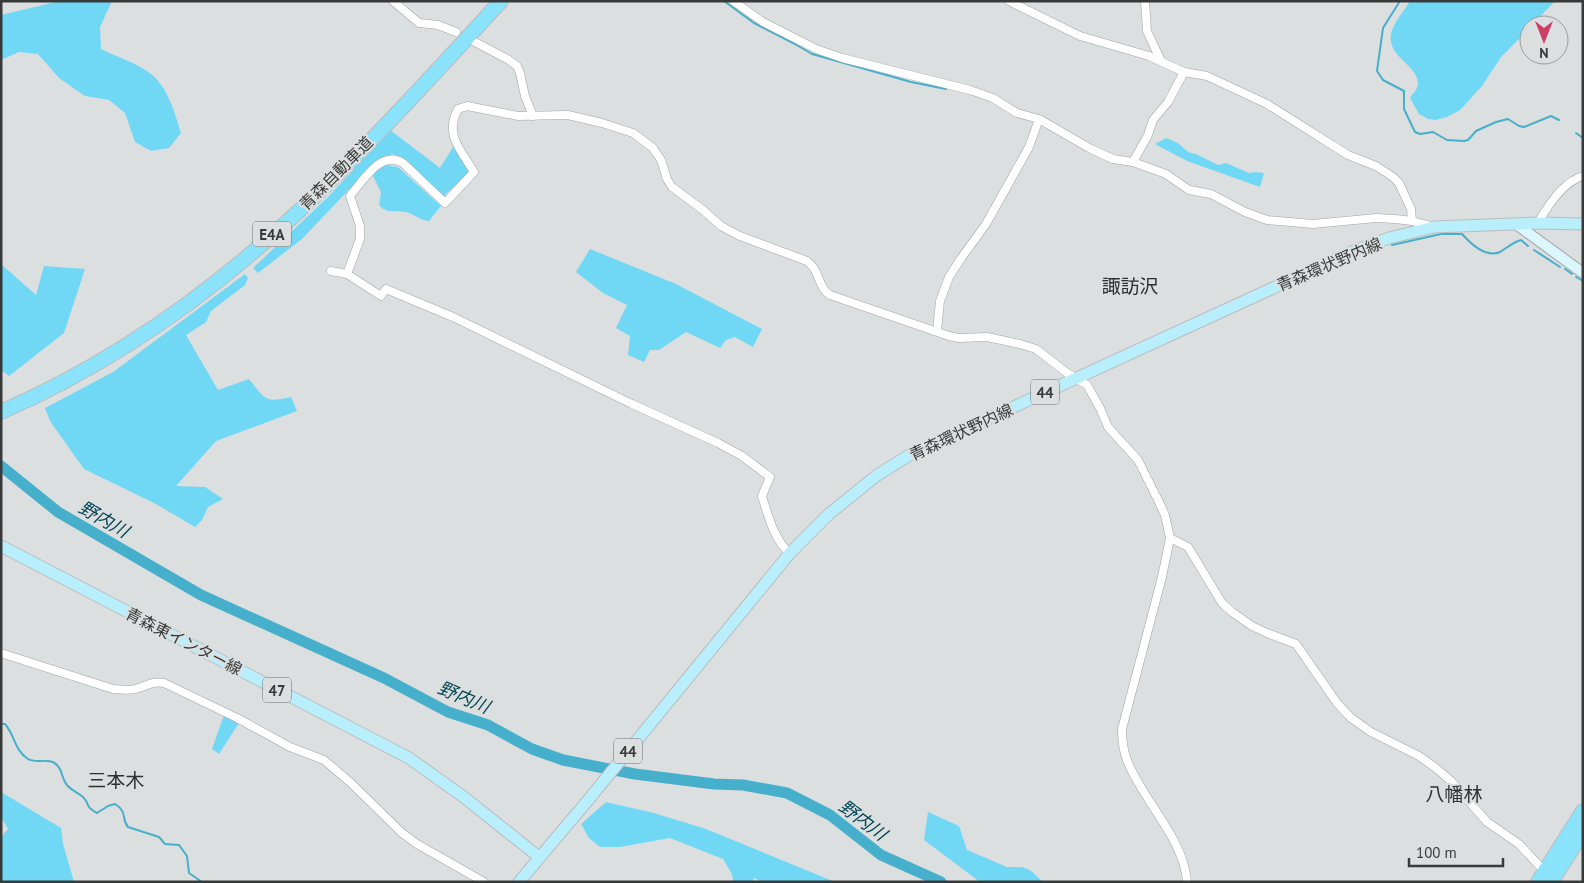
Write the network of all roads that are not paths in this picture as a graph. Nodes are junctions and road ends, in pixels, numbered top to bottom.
1 (393, 1) edge
2 (501, 1) edge
3 (733, 1) edge
4 (1009, 1) edge
5 (1145, 1) edge
6 (456, 32) dead end
7 (475, 42) dead end
8 (1161, 61) junction
9 (1184, 72) junction
10 (533, 116) junction
11 (1038, 120) junction
12 (1133, 162) junction
13 (1583, 176) edge
14 (1412, 221) junction
15 (1538, 223) junction
16 (1516, 224) junction
17 (1583, 224) edge
18 (1434, 227) junction
19 (331, 271) dead end
20 (1583, 273) edge
21 (346, 274) junction
22 (937, 331) junction
23 (1076, 377) junction
24 (1, 412) edge
25 (1170, 538) junction
26 (1, 546) edge
27 (790, 553) junction
28 (1, 653) edge
29 (1583, 811) edge
30 (1583, 832) edge
31 (539, 856) junction
32 (1546, 879) edge
33 (484, 882) edge
34 (519, 882) edge
35 (1187, 882) edge

1 - 6 street
2 - 24 highway, 青森自動車道 / E4A
3 - 11 street
4 - 8 street
5 - 8 street
7 - 10 street
8 - 9 street
9 - 12 street
9 - 14 street
10 - 21 street
10 - 22 street
11 - 12 street
11 - 22 street
12 - 14 street
13 - 15 street
14 - 18 street
15 - 16 main road, 青森環状野内線 / 44
15 - 17 main road, 青森環状野内線 / 44
16 - 18 main road, 青森環状野内線 / 44
16 - 20 street
18 - 23 main road, 青森環状野内線 / 44
19 - 21 street
21 - 27 street
22 - 23 street
23 - 25 street
23 - 27 main road, 青森環状野内線 / 44
25 - 32 street
25 - 35 street
26 - 31 main road, 青森東インター線 / 47
27 - 31 main road, 青森環状野内線 / 44
28 - 33 street
29 - 32 highway
30 - 32 highway
31 - 34 main road, 44

